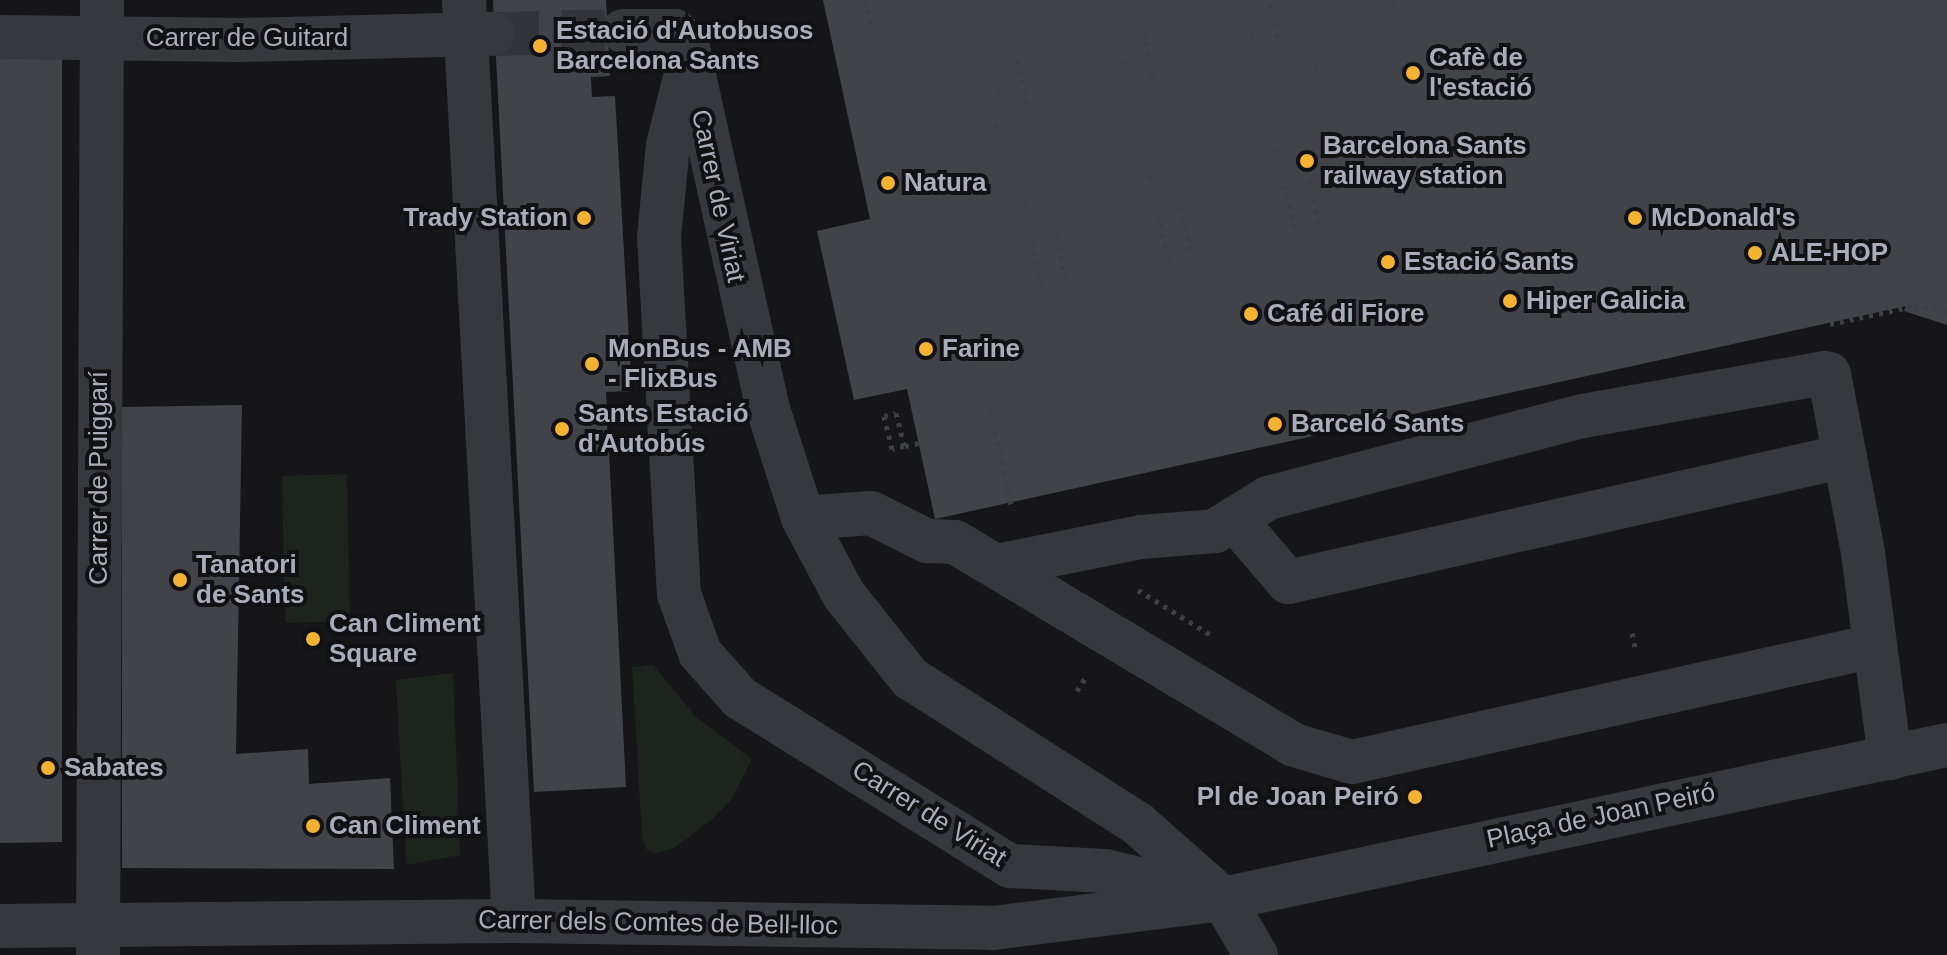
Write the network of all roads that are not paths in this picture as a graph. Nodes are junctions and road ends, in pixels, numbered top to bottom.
1 (101, 19) edge
2 (475, 24) edge
3 (623, 31) tunnel mouth
4 (0, 37) edge
5 (688, 53) junction
6 (1845, 456) junction
7 (803, 518) junction
8 (1234, 519) junction
9 (997, 566) junction
10 (1874, 646) junction
11 (1947, 745) edge
12 (1890, 758) junction
13 (1313, 881) joint
14 (1223, 899) junction
15 (514, 921) junction
16 (0, 926) edge
17 (748, 940) edge
18 (98, 941) edge
19 (1256, 955) edge

1 - 2 street, Carrer de Guitard
1 - 4 street, Carrer de Guitard
1 - 18 street, Carrer de Puiggarí
2 - 15 street
3 - 5 street
5 - 7 street, Carrer de Viriat
5 - 14 street, Carrer de Viriat
6 - 8 street
6 - 8 street
6 - 10 street
7 - 9 street
7 - 14 street, Carrer de Viriat
8 - 9 street
9 - 10 street
10 - 12 street
11 - 12 street, Plaça de Joan Peiró
12 - 13 street, Plaça de Joan Peiró
13 - 14 street, Carrer dels Comtes de Bell-lloc
14 - 17 street, Carrer dels Comtes de Bell-lloc
14 - 19 street
15 - 17 street, Carrer dels Comtes de Bell-lloc
15 - 18 street, Carrer dels Comtes de Bell-lloc
16 - 18 street, Carrer dels Comtes de Bell-lloc

